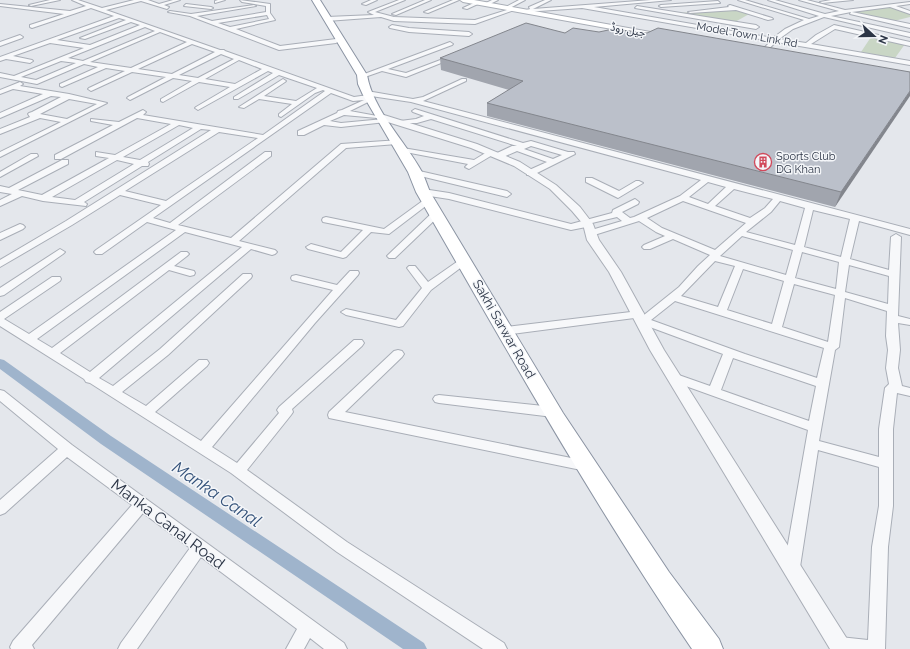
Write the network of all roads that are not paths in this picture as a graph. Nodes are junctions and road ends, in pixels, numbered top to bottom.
1 (58, 0) edge
2 (74, 0) edge
3 (142, 0) edge
4 (178, 0) edge
5 (223, 0) edge
6 (375, 0) edge
7 (403, 0) edge
8 (430, 0) edge
9 (457, 0) edge
10 (496, 0) edge
11 (523, 0) edge
12 (549, 0) edge
13 (667, 0) edge
14 (740, 0) edge
15 (770, 0) edge
16 (801, 0) edge
17 (851, 0) edge
18 (878, 0) edge
19 (242, 1) dead end
20 (716, 1) edge
21 (217, 2) dead end
22 (314, 2) edge
23 (466, 2) edge
24 (571, 2) dead end
25 (812, 3) junction
26 (266, 4) junction
27 (364, 4) dead end
28 (482, 4) junction
29 (910, 4) edge
30 (0, 5) edge
31 (160, 5) junction
32 (186, 5) dead end
33 (566, 5) dead end
34 (890, 5) junction
35 (91, 6) junction
36 (21, 7) junction
37 (584, 7) junction
38 (506, 8) junction
39 (637, 8) junction
40 (737, 8) junction
41 (515, 9) junction
42 (100, 10) junction
43 (225, 10) junction
44 (602, 10) junction
45 (525, 11) junction
46 (426, 12) dead end
47 (847, 12) junction
48 (72, 13) junction
49 (268, 13) junction
50 (671, 13) junction
51 (752, 13) junction
52 (785, 13) junction
53 (910, 13) edge
54 (87, 14) dead end
55 (394, 14) dead end
56 (192, 15) junction
57 (119, 16) junction
58 (382, 16) junction
59 (747, 16) dead end
60 (825, 16) junction
61 (770, 19) junction
62 (131, 20) junction
63 (742, 20) dead end
64 (808, 20) junction
65 (910, 20) edge
66 (209, 22) junction
67 (475, 22) junction
68 (896, 23) junction
69 (737, 24) junction
70 (145, 25) junction
71 (329, 25) junction
72 (32, 26) dead end
73 (910, 26) edge
74 (392, 27) dead end
75 (756, 27) junction
76 (83, 29) junction
77 (230, 29) junction
78 (161, 30) junction
79 (101, 32) junction
80 (744, 34) junction
81 (910, 35) edge
82 (20, 37) dead end
83 (83, 38) dead end
84 (674, 38) edge
85 (774, 40) junction
86 (48, 41) junction
87 (193, 41) junction
88 (336, 42) junction
89 (0, 44) edge
90 (450, 44) dead end
91 (910, 44) edge
92 (807, 45) junction
93 (91, 47) junction
94 (222, 51) junction
95 (462, 53) edge
96 (757, 53) joint
97 (5, 56) edge
98 (773, 56) edge
99 (239, 58) junction
100 (60, 59) junction
101 (30, 61) dead end
102 (898, 61) junction
103 (82, 63) junction
104 (910, 63) edge
105 (106, 66) junction
106 (268, 68) junction
107 (382, 69) junction
108 (130, 70) junction
109 (280, 72) junction
110 (0, 75) edge
111 (172, 77) junction
112 (14, 78) junction
113 (28, 80) junction
114 (464, 80) dead end
115 (198, 81) junction
116 (283, 81) dead end
117 (62, 86) dead end
118 (236, 86) junction
119 (13, 87) junction
120 (91, 89) dead end
121 (366, 89) junction
122 (327, 90) junction
123 (1, 92) edge
124 (51, 93) junction
125 (69, 96) junction
126 (258, 97) junction
127 (130, 98) dead end
128 (236, 98) dead end
129 (163, 100) dead end
130 (413, 100) junction
131 (298, 103) junction
132 (242, 107) dead end
133 (198, 108) dead end
134 (147, 110) dead end
135 (415, 111) dead end
136 (340, 112) junction
137 (34, 115) junction
138 (281, 115) dead end
139 (0, 116) edge
140 (136, 116) junction
141 (433, 116) junction
142 (93, 120) dead end
143 (387, 120) junction
144 (68, 121) junction
145 (321, 122) junction
146 (178, 123) junction
147 (120, 124) junction
148 (201, 126) junction
149 (218, 129) junction
150 (0, 132) edge
151 (301, 133) dead end
152 (264, 137) junction
153 (143, 142) junction
154 (399, 145) junction
155 (524, 146) junction
156 (167, 147) junction
157 (585, 147) junction
158 (515, 148) junction
159 (246, 149) junction
160 (99, 154) dead end
161 (0, 155) edge
162 (494, 155) junction
163 (568, 155) junction
164 (34, 156) dead end
165 (115, 158) junction
166 (553, 162) junction
167 (141, 163) junction
168 (475, 163) junction
169 (159, 167) junction
170 (468, 168) dead end
171 (415, 172) junction
172 (530, 173) junction
173 (0, 174) edge
174 (707, 179) junction
175 (589, 180) dead end
176 (639, 183) dead end
177 (732, 186) junction
178 (0, 189) edge
179 (10, 191) junction
180 (119, 192) junction
181 (21, 193) junction
182 (507, 194) dead end
183 (619, 194) junction
184 (779, 197) junction
185 (43, 198) junction
186 (683, 198) junction
187 (78, 202) junction
188 (170, 202) junction
189 (429, 202) junction
190 (0, 203) edge
191 (198, 206) junction
192 (810, 206) junction
193 (96, 207) junction
194 (709, 207) junction
195 (618, 214) junction
196 (639, 217) junction
197 (855, 218) junction
198 (145, 219) junction
199 (326, 220) dead end
200 (628, 221) junction
201 (752, 222) junction
202 (171, 226) junction
203 (588, 226) junction
204 (20, 227) dead end
205 (182, 229) junction
206 (369, 229) junction
207 (910, 232) edge
208 (740, 233) junction
209 (672, 236) junction
210 (0, 237) edge
211 (896, 237) dead end
212 (232, 242) junction
213 (249, 246) junction
214 (647, 247) dead end
215 (311, 248) dead end
216 (798, 248) junction
217 (60, 252) dead end
218 (99, 252) dead end
219 (272, 252) dead end
220 (184, 254) dead end
221 (715, 255) junction
222 (392, 256) dead end
223 (464, 260) junction
224 (845, 261) junction
225 (0, 264) edge
226 (740, 265) junction
227 (167, 267) junction
228 (412, 268) dead end
229 (190, 273) dead end
230 (354, 273) dead end
231 (894, 274) junction
232 (247, 276) dead end
233 (296, 278) dead end
234 (56, 279) dead end
235 (789, 279) junction
236 (427, 288) junction
237 (340, 289) junction
238 (0, 293) edge
239 (841, 294) junction
240 (673, 297) junction
241 (346, 312) dead end
242 (721, 312) junction
243 (893, 314) junction
244 (0, 317) edge
245 (641, 318) junction
246 (0, 321) edge
247 (910, 322) edge
248 (776, 330) junction
249 (505, 331) junction
250 (29, 340) junction
251 (358, 343) dead end
252 (830, 347) junction
253 (729, 353) junction
254 (52, 354) junction
255 (398, 354) dead end
256 (203, 363) dead end
257 (673, 377) junction
258 (90, 379) junction
259 (822, 384) junction
260 (896, 389) junction
261 (113, 392) junction
262 (714, 392) junction
263 (910, 392) edge
264 (0, 394) edge
265 (439, 399) dead end
266 (553, 412) junction
267 (146, 413) junction
268 (815, 428) junction
269 (813, 444) junction
270 (203, 448) junction
271 (67, 449) junction
272 (886, 464) junction
273 (586, 466) junction
274 (238, 471) junction
275 (142, 504) junction
276 (0, 509) edge
277 (199, 548) junction
278 (792, 567) junction
279 (307, 626) junction
280 (841, 648) edge
281 (25, 649) edge
282 (127, 649) edge
283 (295, 649) edge
284 (338, 649) edge
285 (498, 649) edge
286 (709, 649) edge
287 (876, 649) edge

1 - 36 street
2 - 35 street
3 - 31 street
3 - 42 street
4 - 31 street
5 - 21 street
6 - 27 street
7 - 58 street
8 - 55 street
9 - 46 street
10 - 28 street
11 - 38 street
12 - 45 street
13 - 37 street
14 - 52 street
15 - 60 street
16 - 25 street
17 - 25 street
18 - 34 street
19 - 26 street
20 - 39 street
20 - 40 street
22 - 71 highway
23 - 28 main road, جیل روڈ
24 - 33 street
25 - 47 street
26 - 43 street
26 - 49 street
28 - 38 main road, جیل روڈ
29 - 34 street
30 - 36 street
31 - 56 street
32 - 43 street
34 - 47 street
34 - 53 street
35 - 42 street
35 - 48 street
36 - 48 street
37 - 44 street, Model Town Link Rd
37 - 45 street
38 - 41 main road, جیل روڈ
39 - 44 street
39 - 50 street
40 - 50 street
40 - 51 street
41 - 45 main road, جیل روڈ
41 - 67 street
42 - 57 street
43 - 56 street
44 - 80 street, Model Town Link Rd
45 - 84 main road, جیل روڈ
47 - 60 street
47 - 68 street
48 - 54 street
48 - 72 street
49 - 66 street
49 - 77 street
50 - 69 street
51 - 59 street
51 - 61 street
52 - 61 street
52 - 64 street
56 - 66 street
57 - 62 street
57 - 76 street
58 - 67 street
58 - 71 street
60 - 64 street
60 - 81 street
61 - 75 street
62 - 70 street
62 - 79 street
63 - 69 street
64 - 85 street
65 - 68 street
66 - 77 street
67 - 74 street
68 - 73 street
69 - 75 street
70 - 78 street
70 - 93 street
71 - 88 highway
71 - 121 highway, Sakhi Sarwar Road
75 - 80 street
76 - 79 street
76 - 86 street
77 - 88 street
78 - 87 street
78 - 103 street
79 - 83 street
80 - 85 street, Model Town Link Rd
82 - 89 street
85 - 92 street, Model Town Link Rd
85 - 96 street
86 - 93 street
86 - 97 street
87 - 94 street
87 - 108 street
88 - 121 highway
90 - 107 street
91 - 92 street
91 - 102 street
92 - 102 street, Model Town Link Rd
93 - 100 street
94 - 99 street
94 - 111 street
95 - 107 street
96 - 98 main road
97 - 101 street
99 - 106 street
99 - 115 street
100 - 103 street
100 - 112 street
102 - 104 street, Model Town Link Rd
103 - 105 street
103 - 113 street
105 - 108 street
105 - 117 street
106 - 109 street
106 - 118 street
107 - 121 street
108 - 111 street
108 - 120 street
109 - 122 street
109 - 128 street
110 - 112 street
111 - 115 street
111 - 127 street
112 - 113 street
113 - 119 street
114 - 130 street
115 - 118 street
115 - 129 street
116 - 126 street
118 - 133 street
119 - 123 street
119 - 124 street
121 - 122 street
121 - 130 street
121 - 136 street
121 - 143 highway, Sakhi Sarwar Road
122 - 131 street
122 - 152 street
124 - 125 street
124 - 139 street
125 - 137 street
125 - 144 street
126 - 131 street
126 - 132 street
130 - 157 street
131 - 138 street
134 - 140 street
135 - 141 street
136 - 143 street
136 - 145 street
137 - 144 street
137 - 150 street
140 - 146 street
140 - 147 street
141 - 143 street
141 - 155 street
142 - 147 street
143 - 145 street
143 - 154 highway, Sakhi Sarwar Road
143 - 162 street
144 - 161 street
145 - 151 street
146 - 148 street
146 - 153 street
147 - 179 street
148 - 149 street
148 - 156 street
149 - 152 street
149 - 169 street
152 - 159 street
153 - 156 street
153 - 165 street
154 - 168 street
154 - 171 highway, Sakhi Sarwar Road
154 - 212 street
155 - 158 street
155 - 163 street
156 - 167 street
157 - 163 street
157 - 174 street
158 - 162 street
158 - 166 street
159 - 188 street
159 - 191 street
160 - 165 street
162 - 168 street
162 - 172 street
163 - 166 street
164 - 173 street
165 - 167 street
165 - 185 street
166 - 172 street
167 - 169 street
167 - 187 street
168 - 170 street
169 - 180 street
171 - 182 street
171 - 189 highway, Sakhi Sarwar Road
172 - 203 street
174 - 177 street
174 - 186 street
175 - 183 street
176 - 183 street
177 - 184 street
177 - 194 street
178 - 179 street
179 - 181 street
180 - 188 street
180 - 193 street
181 - 185 street
181 - 190 street
183 - 195 street
184 - 192 street
184 - 201 street
185 - 187 street
186 - 194 street
186 - 196 street
187 - 193 street
188 - 191 street
188 - 198 street
189 - 203 street
189 - 206 street
189 - 222 street
189 - 223 highway, Sakhi Sarwar Road
191 - 202 street
192 - 197 street
192 - 216 street
193 - 225 street
194 - 201 street
195 - 200 street
195 - 203 street
196 - 200 street
196 - 209 street
197 - 207 street
197 - 224 street
198 - 202 street
198 - 218 street
199 - 206 street
200 - 203 street
201 - 208 street
202 - 205 street
203 - 245 street
204 - 210 street
205 - 212 street
205 - 250 street
206 - 215 street
208 - 216 street
208 - 221 street
209 - 214 street
209 - 221 street
211 - 231 street
212 - 213 street
213 - 219 street
213 - 258 street
216 - 224 street
216 - 235 street
217 - 238 street
220 - 227 street
221 - 226 street
221 - 240 street
223 - 236 street
223 - 249 highway, Sakhi Sarwar Road
224 - 231 street
224 - 239 street
226 - 235 street
226 - 242 street
227 - 229 street
227 - 254 street
228 - 236 street
230 - 237 street
231 - 243 street
232 - 261 street
233 - 237 street
234 - 244 street
235 - 239 street
235 - 248 street
236 - 241 street
237 - 270 street
239 - 243 street
239 - 252 street
240 - 242 street
240 - 245 street
242 - 248 street
243 - 247 street
243 - 260 street
245 - 249 street
245 - 253 street
245 - 257 street
246 - 250 street
248 - 252 street
249 - 266 highway, Sakhi Sarwar Road
250 - 254 street
251 - 274 street
252 - 259 street
253 - 259 street
253 - 262 street
254 - 258 street
255 - 273 street
256 - 267 street
257 - 262 street
257 - 278 street
258 - 261 street
259 - 268 street
260 - 263 street
260 - 272 street
261 - 267 street
262 - 268 street
264 - 271 street, Manka Canal Road
265 - 266 street
266 - 273 highway, Sakhi Sarwar Road
267 - 270 street
268 - 269 street
269 - 272 street
269 - 278 street
270 - 274 street
271 - 275 street, Manka Canal Road
271 - 276 street
272 - 287 street
273 - 286 highway, Sakhi Sarwar Road
274 - 285 street
275 - 277 street, Manka Canal Road
275 - 281 street
277 - 279 street, Manka Canal Road
277 - 282 street
278 - 280 street
279 - 283 street
279 - 284 street, Manka Canal Road
280 - 287 street

